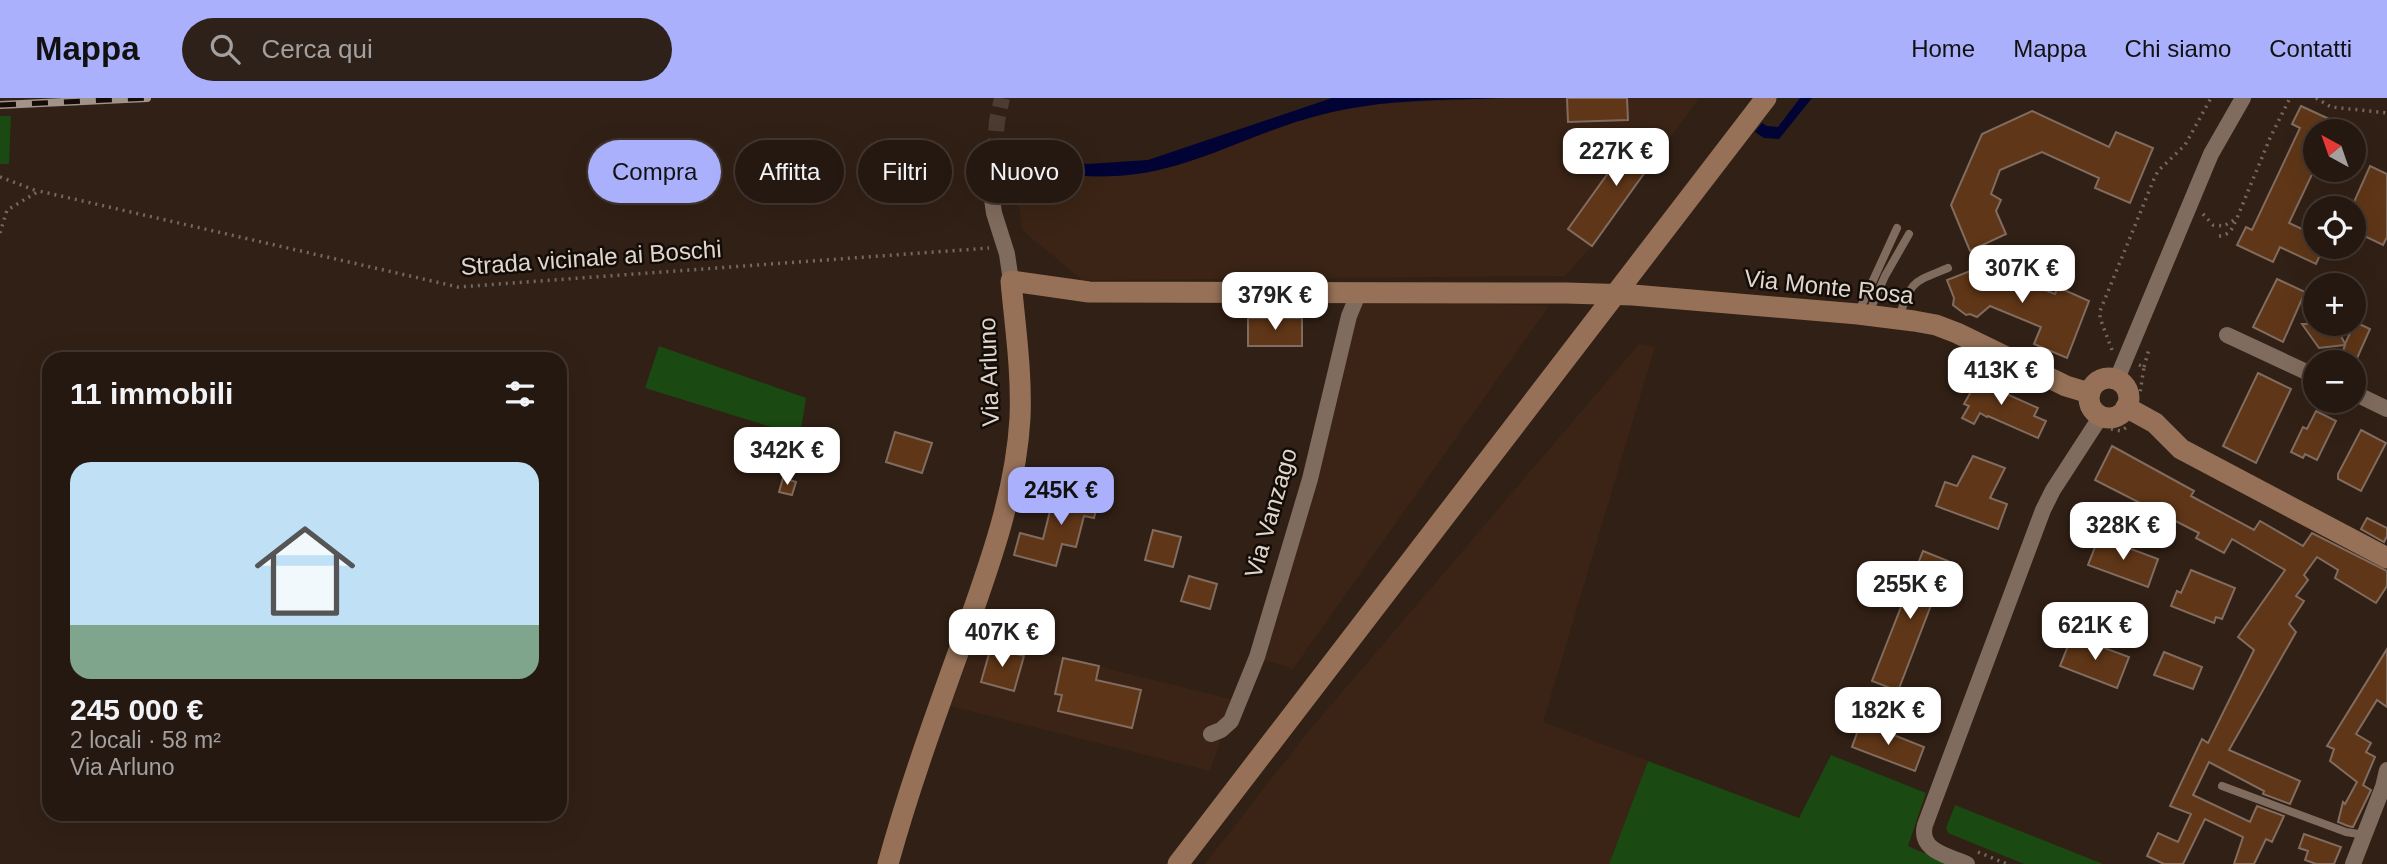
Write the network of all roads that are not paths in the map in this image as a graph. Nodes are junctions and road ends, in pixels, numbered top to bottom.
1 (1766, 98) edge
2 (2243, 98) edge
3 (993, 203) edge
4 (1897, 228) dead end
5 (1909, 234) dead end
6 (1948, 268) dead end
7 (1011, 281) junction
8 (1359, 292) junction
9 (1863, 314) junction
10 (1898, 319) junction
11 (2227, 335) dead end
12 (2303, 370) edge
13 (2117, 379) junction
14 (2089, 393) junction
15 (2366, 399) edge
16 (2137, 408) junction
17 (2387, 409) edge
18 (2101, 416) junction
19 (2387, 558) edge
20 (1211, 734) dead end
21 (2387, 770) edge
22 (2222, 786) dead end
23 (2365, 835) junction
24 (1969, 857) edge
25 (888, 864) edge
26 (1178, 864) edge
27 (2353, 864) edge

1 - 26 street
2 - 13 street
3 - 7 street, Via Arluno
4 - 9 lane
5 - 9 lane
6 - 10 lane
7 - 8 street
7 - 25 street, Via Arluno
8 - 9 street, Via Monte Rosa
8 - 20 street, Via Vanzago
9 - 10 street, Via Monte Rosa
10 - 14 street, Via Monte Rosa
11 - 12 street
13 - 14 street
13 - 16 street
14 - 18 street
15 - 17 street
16 - 18 street
16 - 19 street
18 - 24 street
21 - 23 street
22 - 23 lane
23 - 27 street

